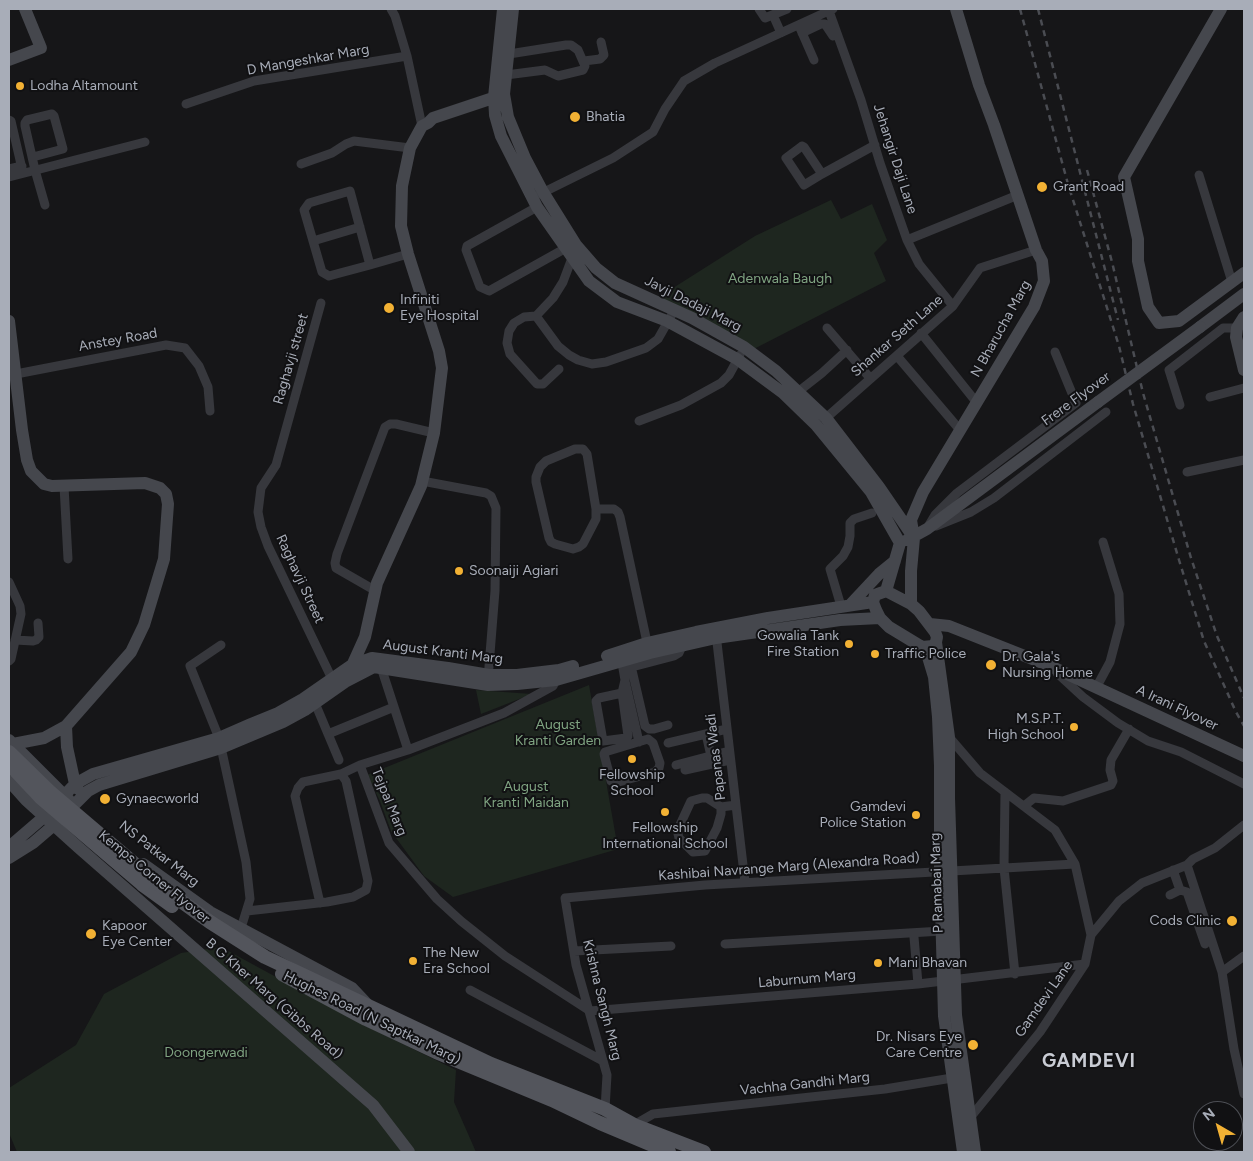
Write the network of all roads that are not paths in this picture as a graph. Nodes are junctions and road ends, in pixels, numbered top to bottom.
1 (25, 9) edge
2 (503, 9) edge
3 (513, 9) edge
4 (759, 9) edge
5 (788, 9) edge
6 (956, 9) edge
7 (1221, 9) edge
8 (831, 10) edge
9 (393, 12) edge
10 (770, 13) edge
11 (813, 13) edge
12 (825, 24) junction
13 (800, 29) junction
14 (781, 32) junction
15 (602, 42) dead end
16 (841, 44) junction
17 (508, 54) junction
18 (407, 56) junction
19 (9, 60) edge
20 (814, 60) dead end
21 (584, 61) junction
22 (506, 75) junction
23 (500, 99) junction
24 (186, 104) dead end
25 (9, 120) edge
26 (425, 124) junction
27 (145, 142) dead end
28 (875, 145) junction
29 (410, 148) junction
30 (32, 158) junction
31 (301, 164) dead end
32 (9, 169) edge
33 (22, 170) junction
34 (36, 170) junction
35 (822, 174) junction
36 (1199, 175) dead end
37 (9, 177) edge
38 (1018, 195) junction
39 (537, 199) junction
40 (45, 205) dead end
41 (360, 227) junction
42 (907, 240) junction
43 (313, 241) junction
44 (1036, 250) junction
45 (569, 253) junction
46 (408, 254) junction
47 (370, 265) junction
48 (1244, 273) edge
49 (1232, 282) junction
50 (1244, 294) edge
51 (321, 303) dead end
52 (953, 306) junction
53 (675, 309) junction
54 (536, 316) junction
55 (1244, 317) edge
56 (9, 321) edge
57 (667, 321) junction
58 (827, 328) dead end
59 (1237, 328) junction
60 (921, 334) junction
61 (744, 347) junction
62 (847, 350) junction
63 (1055, 352) dead end
64 (896, 356) junction
65 (737, 359) junction
66 (759, 367) junction
67 (559, 369) dead end
68 (1244, 370) edge
69 (16, 374) junction
70 (870, 378) junction
71 (1244, 388) edge
72 (794, 395) junction
73 (1210, 397) dead end
74 (977, 403) junction
75 (1180, 405) dead end
76 (210, 411) dead end
77 (1106, 412) dead end
78 (826, 418) junction
79 (639, 421) dead end
80 (287, 423) joint
81 (960, 430) junction
82 (434, 433) junction
83 (1244, 460) edge
84 (1188, 472) dead end
85 (422, 480) junction
86 (64, 486) junction
87 (596, 509) junction
88 (872, 513) dead end
89 (927, 529) junction
90 (914, 538) junction
91 (1103, 542) dead end
92 (900, 543) junction
93 (68, 559) dead end
94 (895, 561) junction
95 (9, 582) edge
96 (376, 591) junction
97 (886, 591) junction
98 (873, 602) junction
99 (911, 604) junction
100 (845, 605) junction
101 (880, 618) junction
102 (38, 623) dead end
103 (930, 624) junction
104 (716, 633) junction
105 (365, 637) junction
106 (15, 640) junction
107 (685, 640) junction
108 (936, 642) junction
109 (221, 646) dead end
110 (922, 647) junction
111 (649, 648) junction
112 (626, 657) junction
113 (9, 661) edge
114 (376, 662) junction
115 (352, 665) junction
116 (1050, 666) junction
117 (558, 675) junction
118 (488, 680) junction
119 (625, 680) junction
120 (338, 683) junction
121 (1096, 688) junction
122 (622, 693) junction
123 (315, 703) junction
124 (394, 707) junction
125 (668, 725) dead end
126 (62, 729) junction
127 (253, 729) junction
128 (727, 729) junction
129 (1129, 729) junction
130 (944, 733) junction
131 (328, 734) junction
132 (706, 734) junction
133 (640, 742) junction
134 (220, 743) junction
135 (668, 743) dead end
136 (10, 746) edge
137 (408, 750) junction
138 (729, 751) junction
139 (711, 756) junction
140 (1244, 756) edge
141 (339, 760) dead end
142 (730, 760) junction
143 (9, 764) edge
144 (360, 765) junction
145 (676, 765) dead end
146 (127, 770) junction
147 (685, 770) dead end
148 (341, 774) junction
149 (9, 781) edge
150 (75, 784) junction
151 (1244, 784) edge
152 (1005, 792) junction
153 (64, 795) junction
154 (26, 800) junction
155 (78, 801) junction
156 (736, 806) junction
157 (1024, 806) junction
158 (720, 807) junction
159 (50, 821) junction
160 (1244, 825) edge
161 (27, 832) junction
162 (9, 846) edge
163 (9, 858) edge
164 (1075, 864) junction
165 (1187, 865) junction
166 (1004, 868) junction
167 (946, 870) junction
168 (1173, 870) junction
169 (745, 882) junction
170 (1180, 890) junction
171 (149, 891) junction
172 (1170, 895) dead end
173 (565, 898) joint
174 (320, 903) junction
175 (247, 911) junction
176 (241, 928) junction
177 (942, 931) junction
178 (1091, 935) junction
179 (914, 937) dead end
180 (725, 944) dead end
181 (1205, 944) dead end
182 (671, 946) dead end
183 (574, 951) junction
184 (1244, 956) edge
185 (1085, 964) junction
186 (1222, 972) junction
187 (1015, 974) junction
188 (949, 980) junction
189 (918, 984) junction
190 (470, 990) dead end
191 (368, 1005) junction
192 (590, 1011) junction
193 (603, 1061) junction
194 (959, 1077) junction
195 (1244, 1094) edge
196 (605, 1109) junction
197 (970, 1117) junction
198 (600, 1122) junction
199 (634, 1125) junction
200 (960, 1130) junction
201 (409, 1152) edge
202 (670, 1152) edge
203 (704, 1152) edge
204 (963, 1152) edge
205 (975, 1152) edge

1 - 19 main road
2 - 23 main road, Javji Dadaji Marg
3 - 17 main road, Javji Dadaji Marg
4 - 10 street
5 - 10 street
6 - 38 main road, N Bharucha Marg
7 - 49 main road
8 - 11 street
8 - 12 street
8 - 16 street, Jehangir Daji Lane
9 - 18 street
10 - 14 street
11 - 13 street
12 - 13 street
12 - 16 street
13 - 14 street
13 - 20 street
14 - 39 street
15 - 21 street
16 - 28 street, Jehangir Daji Lane
17 - 21 street
17 - 22 main road, Javji Dadaji Marg
18 - 24 street, D Mangeshkar Marg
18 - 26 street
21 - 22 street
22 - 23 main road, Javji Dadaji Marg
23 - 26 main road
23 - 39 main road, Javji Dadaji Marg
25 - 33 street
26 - 29 main road
27 - 34 street
28 - 35 street
28 - 42 street, Jehangir Daji Lane
29 - 31 street
29 - 46 main road
30 - 30 street
30 - 34 street
32 - 33 street
33 - 34 street
33 - 37 street
34 - 40 street
35 - 35 street
36 - 49 street
38 - 42 street
38 - 44 main road, N Bharucha Marg
39 - 45 main road, Javji Dadaji Marg
39 - 45 street
39 - 53 main road, Javji Dadaji Marg
41 - 43 street
41 - 43 street
41 - 47 street
42 - 52 street, Jehangir Daji Lane
43 - 47 street
44 - 52 street, Shankar Seth Lane
44 - 74 main road, N Bharucha Marg
45 - 54 street
45 - 57 main road, Javji Dadaji Marg
46 - 47 street
46 - 82 main road
48 - 49 main road
50 - 89 main road, Frere Flyover, bridge
51 - 80 street, Raghavji street
52 - 60 street, Shankar Seth Lane
53 - 57 street
53 - 61 main road, Javji Dadaji Marg
54 - 57 street
54 - 67 street
55 - 59 main road
56 - 69 main road
57 - 65 main road, Javji Dadaji Marg
58 - 62 street
59 - 68 main road
59 - 75 street
60 - 64 street, Shankar Seth Lane
60 - 74 street
61 - 65 street
61 - 66 main road, Javji Dadaji Marg
62 - 70 street
62 - 72 street
63 - 89 street
64 - 70 street, Shankar Seth Lane
64 - 81 street
65 - 66 main road, Javji Dadaji Marg
65 - 79 street
66 - 72 main road, Javji Dadaji Marg
69 - 76 street, Anstey Road
69 - 86 main road
70 - 78 street, Shankar Seth Lane
71 - 73 street
72 - 78 main road, Javji Dadaji Marg
72 - 92 main road, Javji Dadaji Marg
74 - 81 main road, N Bharucha Marg
77 - 89 street
78 - 90 main road, Javji Dadaji Marg
80 - 120 street, Raghavji Street
81 - 90 main road, N Bharucha Marg
82 - 85 main road
82 - 96 street
83 - 84 street
85 - 96 main road
85 - 118 street
86 - 93 street
86 - 126 main road
87 - 87 street
87 - 111 street
88 - 100 street
89 - 90 main road, Frere Flyover
90 - 92 main road, Frere Flyover
90 - 99 main road
91 - 121 street
92 - 94 main road
94 - 97 main road
94 - 100 main road
95 - 106 street
96 - 105 main road
97 - 98 main road
97 - 99 main road
98 - 100 main road, August Kranti Marg
98 - 101 main road
99 - 103 main road
100 - 104 main road, August Kranti Marg
101 - 104 main road, August Kranti Marg
101 - 110 main road
102 - 106 street
103 - 108 main road, P Ramabai Marg
103 - 116 main road, A Irani Flyover
104 - 107 main road, August Kranti Marg
104 - 128 street, Papanas Wadi
105 - 114 main road
105 - 115 main road
106 - 113 street
107 - 111 main road, August Kranti Marg
107 - 112 street
108 - 110 main road
108 - 130 main road, P Ramabai Marg
109 - 134 street
110 - 130 main road, P Ramabai Marg
111 - 112 main road, August Kranti Marg
112 - 117 main road, August Kranti Marg
112 - 119 street
112 - 125 street
114 - 115 main road, August Kranti Marg
114 - 118 main road, August Kranti Marg
114 - 120 main road, August Kranti Marg
114 - 124 street
115 - 120 main road
116 - 121 main road, A Irani Flyover
116 - 129 street
117 - 118 main road, August Kranti Marg
117 - 137 street, Tejpal Marg
119 - 122 street
119 - 133 street
120 - 123 main road, August Kranti Marg
120 - 127 main road, August Kranti Marg
121 - 140 main road, A Irani Flyover
122 - 122 street
123 - 127 main road, August Kranti Marg
123 - 131 street
124 - 131 street
124 - 137 street
126 - 136 main road
126 - 150 main road
127 - 134 main road, August Kranti Marg
128 - 132 street
128 - 138 street, Papanas Wadi
129 - 151 street
129 - 157 street
130 - 152 street, Gamdevi Lane
130 - 167 main road, P Ramabai Marg
131 - 141 street
132 - 135 street
132 - 139 street
133 - 133 street
134 - 146 main road, August Kranti Marg
134 - 175 street
136 - 153 main road, NS Patkar Marg
136 - 171 main road, Kemps Corner Flyover, bridge
137 - 144 street, Tejpal Marg
138 - 139 street
138 - 142 street, Papanas Wadi
139 - 145 street
142 - 147 street
142 - 156 street, Papanas Wadi
143 - 171 main road, Kemps Corner Flyover, bridge
144 - 148 street
144 - 192 street, Tejpal Marg
146 - 150 main road, August Kranti Marg
146 - 155 main road, August Kranti Marg
148 - 174 street
148 - 174 street
149 - 154 main road, B G Kher Marg (Gibbs Road)
150 - 153 main road, August Kranti Marg
150 - 155 main road
152 - 157 street, Gamdevi Lane
152 - 166 street
153 - 155 main road, NS Patkar Marg
153 - 159 main road, August Kranti Marg
154 - 159 main road, B G Kher Marg (Gibbs Road)
154 - 161 main road
155 - 159 main road, August Kranti Marg
155 - 176 main road, NS Patkar Marg
156 - 158 street
156 - 169 street, Papanas Wadi
157 - 164 street, Gamdevi Lane
158 - 158 street
159 - 161 main road
159 - 163 main road
159 - 171 main road, B G Kher Marg (Gibbs Road)
160 - 165 street
161 - 162 main road
164 - 166 street, Kashibai Navrange Marg (Alexandra Road)
164 - 178 street, Gamdevi Lane
165 - 168 street
165 - 186 street
166 - 167 street, Kashibai Navrange Marg (Alexandra Road)
166 - 187 street
167 - 169 street, Kashibai Navrange Marg (Alexandra Road)
167 - 177 main road, P Ramabai Marg
167 - 188 main road, P Ramabai Marg
168 - 170 street
168 - 178 street
169 - 173 street, Kashibai Navrange Marg (Alexandra Road)
170 - 172 street
170 - 181 street
171 - 191 main road, Kemps Corner Flyover
171 - 198 main road, Hughes Road (N Saptkar Marg)
171 - 201 main road, B G Kher Marg (Gibbs Road)
173 - 183 street, Krishna Sangh Marg
174 - 175 street
175 - 176 street
176 - 191 main road, NS Patkar Marg
177 - 180 street
177 - 188 main road, P Ramabai Marg
178 - 185 street, Gamdevi Lane
179 - 189 street
182 - 183 street
183 - 192 street, Krishna Sangh Marg
184 - 186 street
185 - 187 street, Laburnum Marg
185 - 197 street, Gamdevi Lane
186 - 195 street
187 - 188 street, Laburnum Marg
188 - 189 street, Laburnum Marg
188 - 194 main road, P Ramabai Marg
189 - 192 street, Laburnum Marg
190 - 193 street
191 - 196 main road, Kemps Corner Flyover
192 - 193 street, Krishna Sangh Marg
193 - 196 street, Krishna Sangh Marg
194 - 197 main road, P Ramabai Marg
194 - 199 street, Vachha Gandhi Marg
194 - 200 main road, P Ramabai Marg
196 - 198 main road
196 - 199 main road, Kemps Corner Flyover
197 - 200 street, Gamdevi Lane
197 - 205 main road, P Ramabai Marg
198 - 202 main road, Hughes Road (N Saptkar Marg)
199 - 203 main road, Kemps Corner Flyover
200 - 204 main road, P Ramabai Marg

